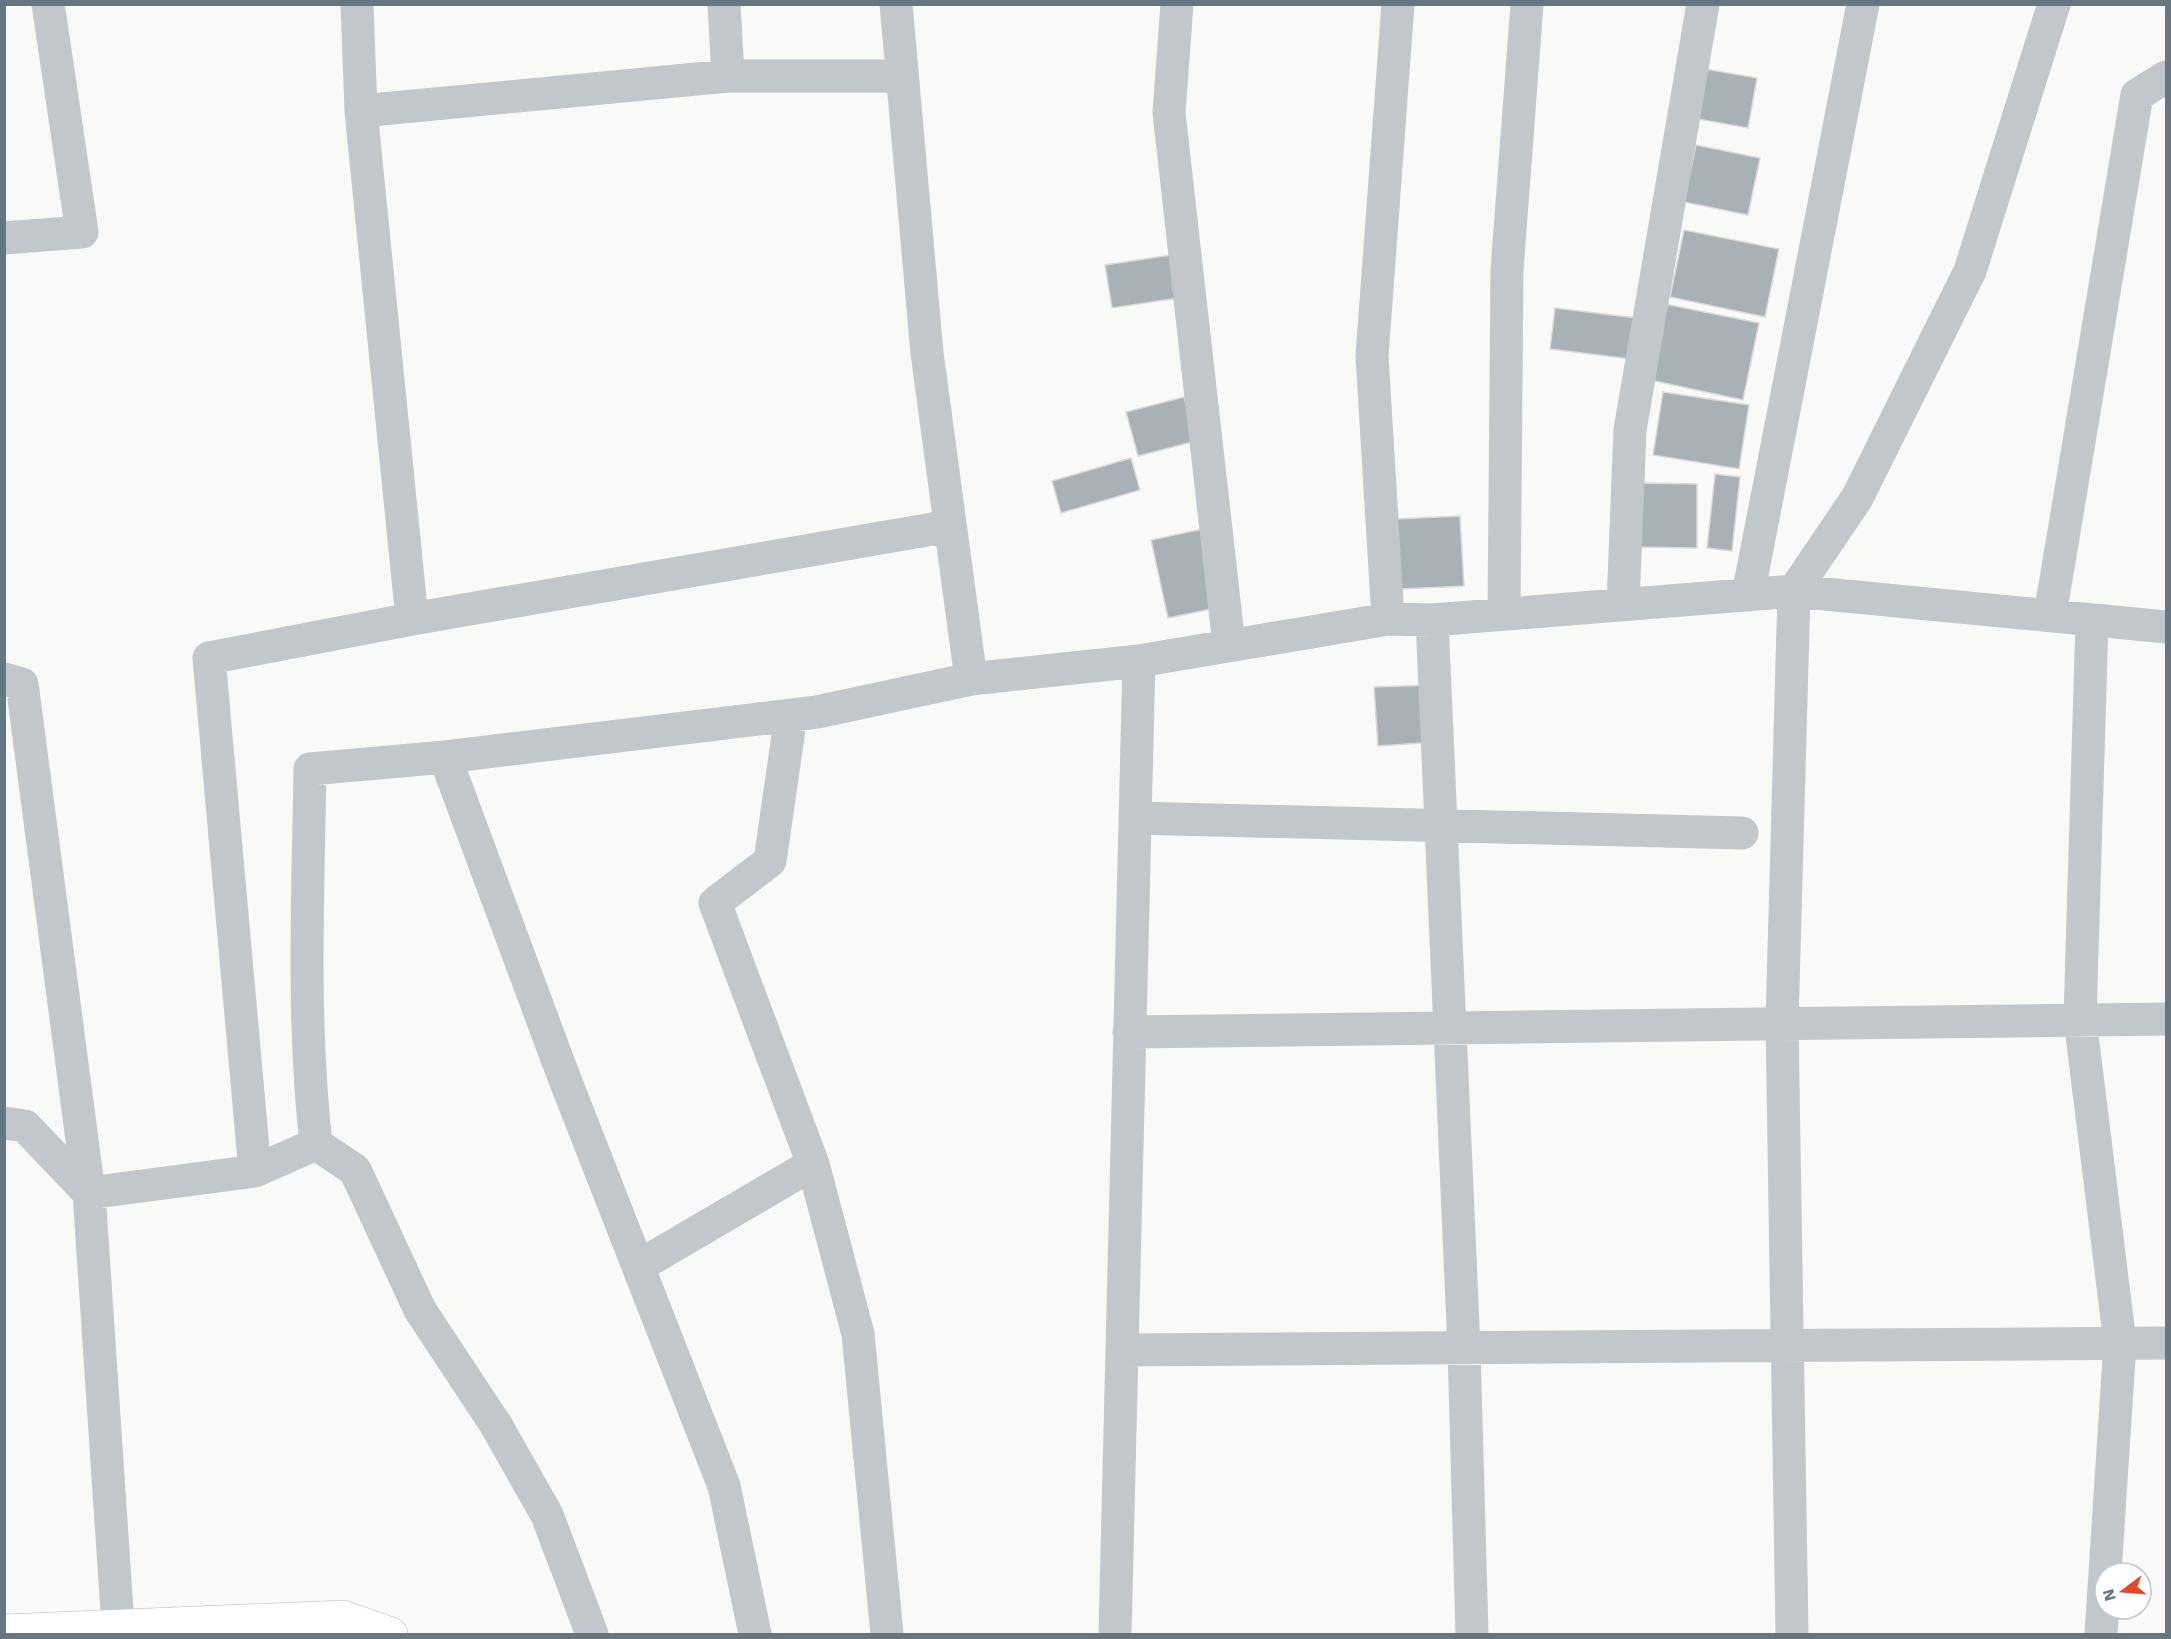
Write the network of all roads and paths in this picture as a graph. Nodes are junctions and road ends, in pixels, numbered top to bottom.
1 (48, 4) edge
2 (357, 4) edge
3 (724, 4) edge
4 (896, 4) edge
5 (1177, 4) edge
6 (1398, 4) edge
7 (1527, 4) edge
8 (1703, 4) edge
9 (1863, 4) edge
10 (2054, 4) edge
11 (728, 76) junction
12 (902, 76) junction
13 (2166, 77) edge
14 (360, 111) junction
15 (4, 238) edge
16 (951, 526) junction
17 (1794, 591) junction
18 (1748, 595) junction
19 (1623, 604) junction
20 (1504, 614) junction
21 (2050, 615) junction
22 (412, 619) junction
23 (1388, 619) junction
24 (1432, 620) junction
25 (2092, 621) junction
26 (2166, 627) edge
27 (1229, 645) junction
28 (1138, 661) junction
29 (4, 679) edge
30 (970, 679) junction
31 (791, 715) junction
32 (445, 757) junction
33 (1134, 818) junction
34 (1441, 825) junction
35 (1742, 833) dead end
36 (2080, 1019) junction
37 (2166, 1019) edge
38 (1782, 1023) junction
39 (1450, 1028) junction
40 (1129, 1032) junction
41 (4, 1123) edge
42 (316, 1144) junction
43 (813, 1164) junction
44 (255, 1171) junction
45 (89, 1193) junction
46 (639, 1266) junction
47 (2120, 1343) junction
48 (2166, 1343) edge
49 (1788, 1346) junction
50 (1464, 1348) junction
51 (1122, 1350) junction
52 (118, 1626) junction
53 (4, 1631) edge
54 (391, 1635) edge
55 (592, 1635) edge
56 (755, 1635) edge
57 (887, 1635) edge
58 (1115, 1635) edge
59 (1472, 1635) edge
60 (1792, 1635) edge
61 (2101, 1635) edge

1 - 15 street
2 - 14 street
3 - 11 street
4 - 12 street
5 - 27 street
6 - 23 street
7 - 20 street
8 - 19 street
9 - 18 street
10 - 17 street
11 - 12 street
11 - 14 street
12 - 16 street
13 - 21 street
14 - 22 street
16 - 22 street
16 - 30 street
17 - 18 street
17 - 21 street
17 - 38 street
18 - 19 street
19 - 20 street
20 - 24 street
21 - 25 street
22 - 44 street
23 - 24 street
23 - 27 street
24 - 34 street
25 - 26 street
25 - 36 street
27 - 28 street
28 - 30 street
28 - 33 street
29 - 45 street
30 - 31 street
31 - 32 street
31 - 43 street
32 - 42 street
32 - 46 street
33 - 34 street
33 - 40 street
34 - 35 street
34 - 39 street
36 - 37 street
36 - 38 street
36 - 47 street
38 - 39 street
38 - 49 street
39 - 40 street
39 - 50 street
40 - 51 street
41 - 45 street
42 - 44 street
42 - 55 street
43 - 46 street
43 - 57 street
44 - 45 street
45 - 52 street
46 - 56 street
47 - 48 street
47 - 49 street
47 - 61 street
49 - 50 street
49 - 60 street
50 - 51 street
50 - 59 street
51 - 58 street
52 - 53 main road
52 - 54 main road

